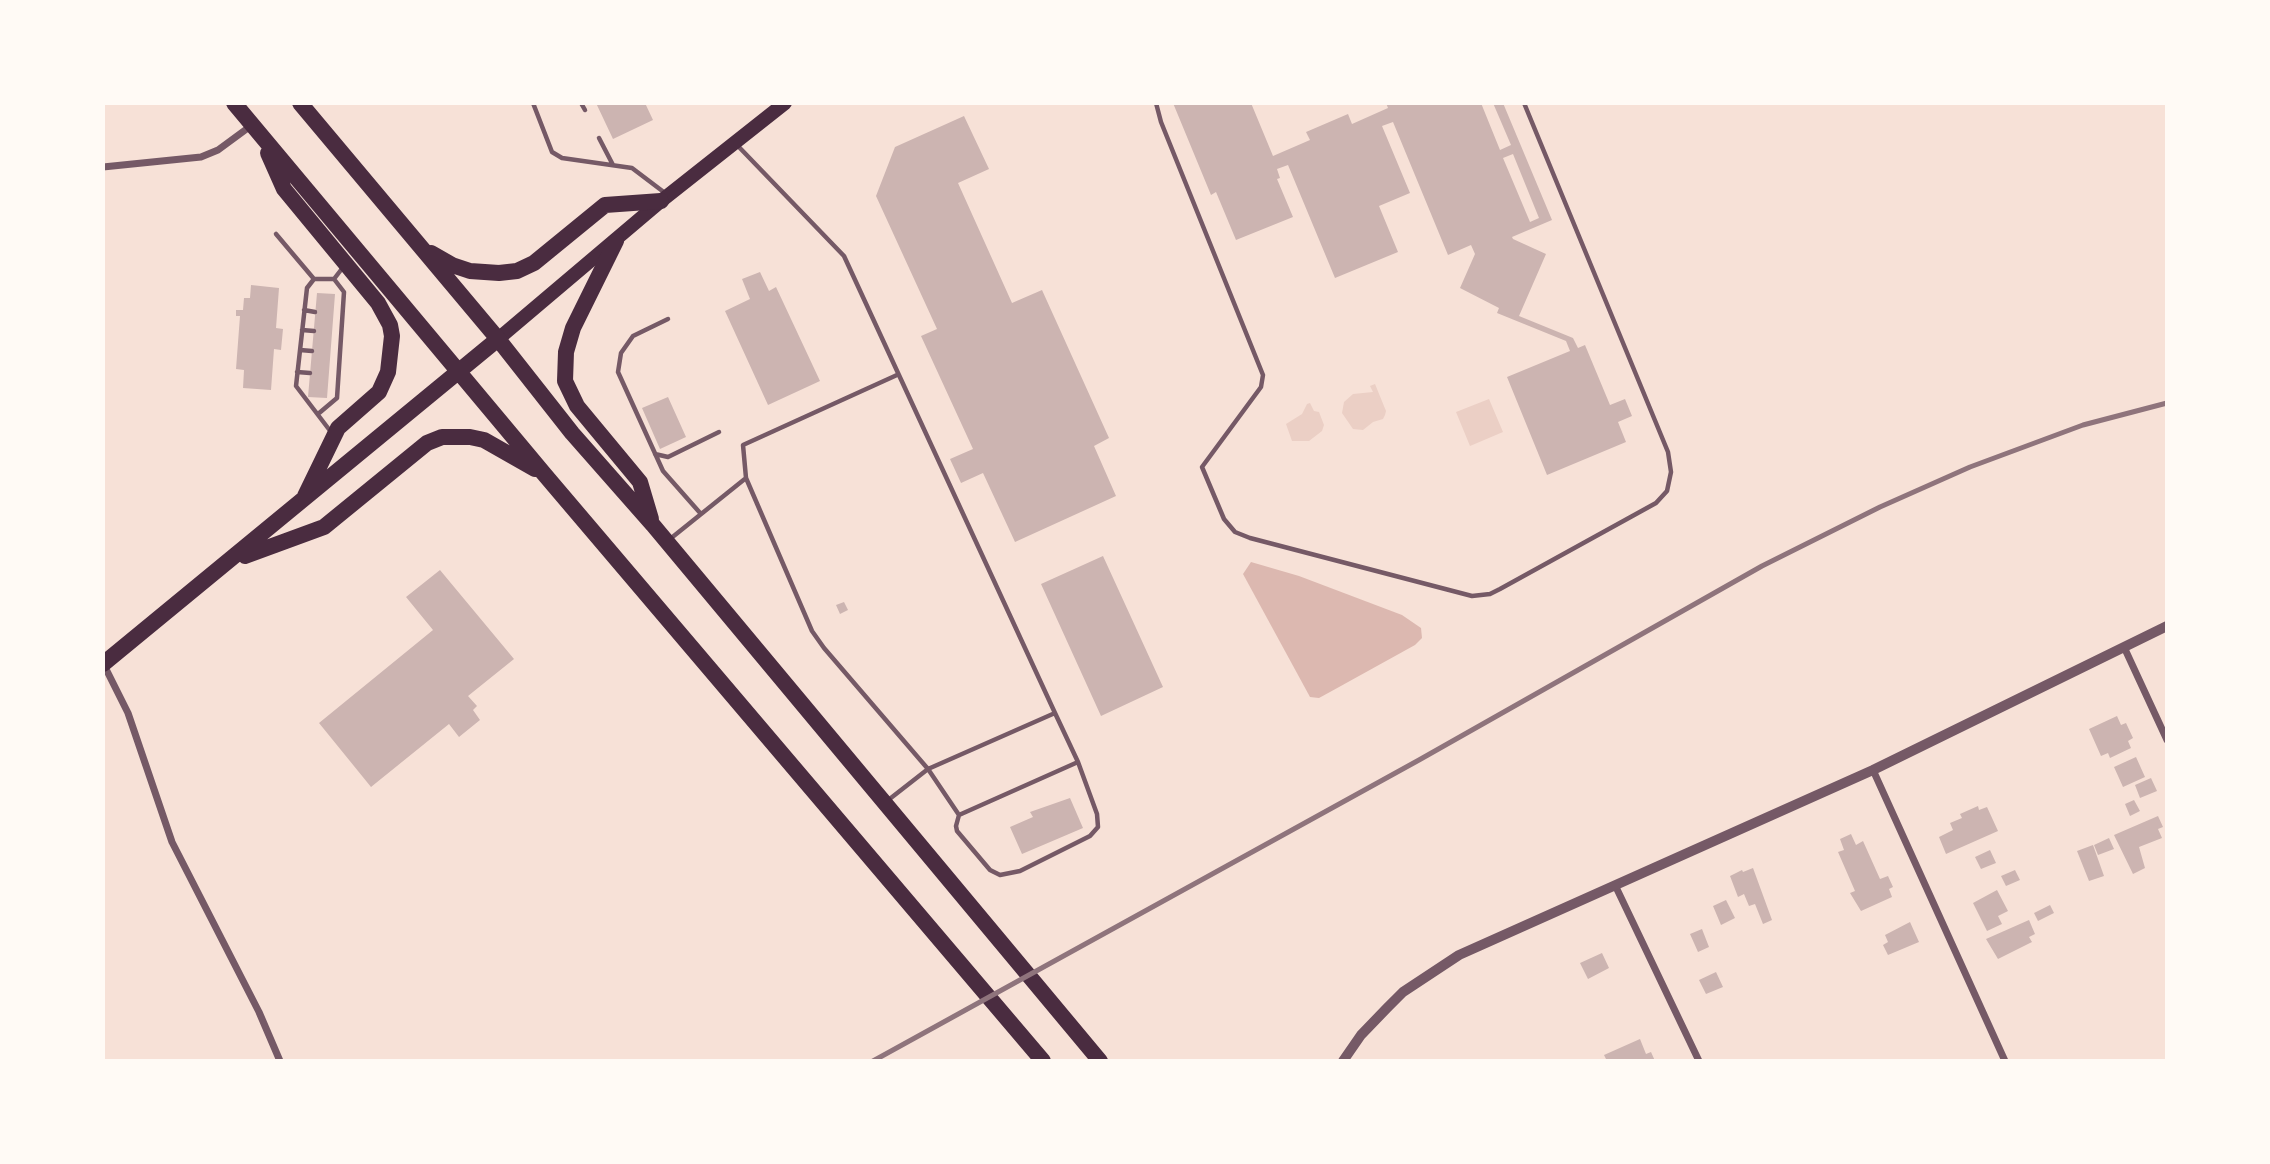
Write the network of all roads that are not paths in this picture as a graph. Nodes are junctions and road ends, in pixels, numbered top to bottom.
1 (234, 103) edge
2 (300, 103) edge
3 (533, 103) edge
4 (581, 103) edge
5 (785, 103) edge
6 (1156, 103) edge
7 (1524, 103) edge
8 (585, 110) dead end
9 (256, 130) junction
10 (599, 138) dead end
11 (736, 143) junction
12 (613, 166) junction
13 (103, 167) edge
14 (665, 198) junction
15 (276, 234) dead end
16 (616, 241) junction
17 (418, 245) junction
18 (346, 264) junction
19 (314, 279) junction
20 (334, 279) junction
21 (304, 310) junction
22 (315, 312) dead end
23 (334, 314) dead end
24 (343, 315) junction
25 (668, 319) dead end
26 (302, 330) junction
27 (314, 331) dead end
28 (332, 334) dead end
29 (341, 334) junction
30 (498, 339) junction
31 (300, 349) junction
32 (312, 351) dead end
33 (331, 353) dead end
34 (340, 354) junction
35 (460, 371) junction
36 (298, 372) junction
37 (310, 373) dead end
38 (329, 374) dead end
39 (897, 375) junction
40 (339, 376) junction
41 (318, 414) junction
42 (719, 432) dead end
43 (334, 436) junction
44 (654, 453) junction
45 (545, 475) junction
46 (746, 478) junction
47 (302, 502) junction
48 (701, 514) junction
49 (653, 525) junction
50 (666, 542) junction
51 (233, 560) junction
52 (2167, 626) edge
53 (2124, 647) junction
54 (103, 664) edge
55 (1055, 713) junction
56 (2167, 740) edge
57 (1078, 762) junction
58 (928, 769) junction
59 (1873, 770) junction
60 (884, 804) junction
61 (959, 814) junction
62 (1615, 885) junction
63 (280, 1061) edge
64 (1043, 1061) edge
65 (1100, 1061) edge
66 (1343, 1061) edge
67 (1699, 1061) edge
68 (2005, 1061) edge

1 - 9 highway
2 - 17 highway
3 - 12 lane
4 - 8 lane
5 - 11 main road
6 - 7 lane
9 - 13 street
9 - 18 highway
9 - 35 highway
10 - 12 lane
11 - 14 main road
11 - 39 lane
12 - 14 lane
14 - 16 main road
14 - 17 highway
15 - 19 lane
16 - 30 main road
16 - 49 highway
17 - 30 highway
18 - 20 lane
18 - 43 highway
19 - 20 lane
19 - 21 lane
20 - 24 lane
21 - 22 lane
21 - 26 lane
23 - 24 lane
24 - 29 lane
25 - 44 lane
26 - 27 lane
26 - 31 lane
28 - 29 lane
29 - 34 lane
30 - 35 highway
30 - 49 highway
31 - 32 lane
31 - 36 lane
33 - 34 lane
34 - 40 lane
35 - 45 highway
35 - 47 highway
36 - 37 lane
36 - 41 lane
38 - 40 lane
39 - 46 lane
39 - 55 lane
40 - 41 lane
41 - 43 lane
42 - 44 lane
43 - 47 highway
44 - 48 lane
45 - 51 highway
45 - 64 highway
46 - 48 lane
46 - 58 lane
47 - 51 highway
48 - 50 lane
49 - 50 highway
50 - 60 highway
51 - 54 highway
52 - 53 street
53 - 56 street
53 - 59 street
54 - 63 street
55 - 57 lane
55 - 58 lane
57 - 61 lane
57 - 61 lane
58 - 60 lane
58 - 61 lane
59 - 62 street
59 - 68 street
60 - 65 highway
62 - 66 street
62 - 67 street

